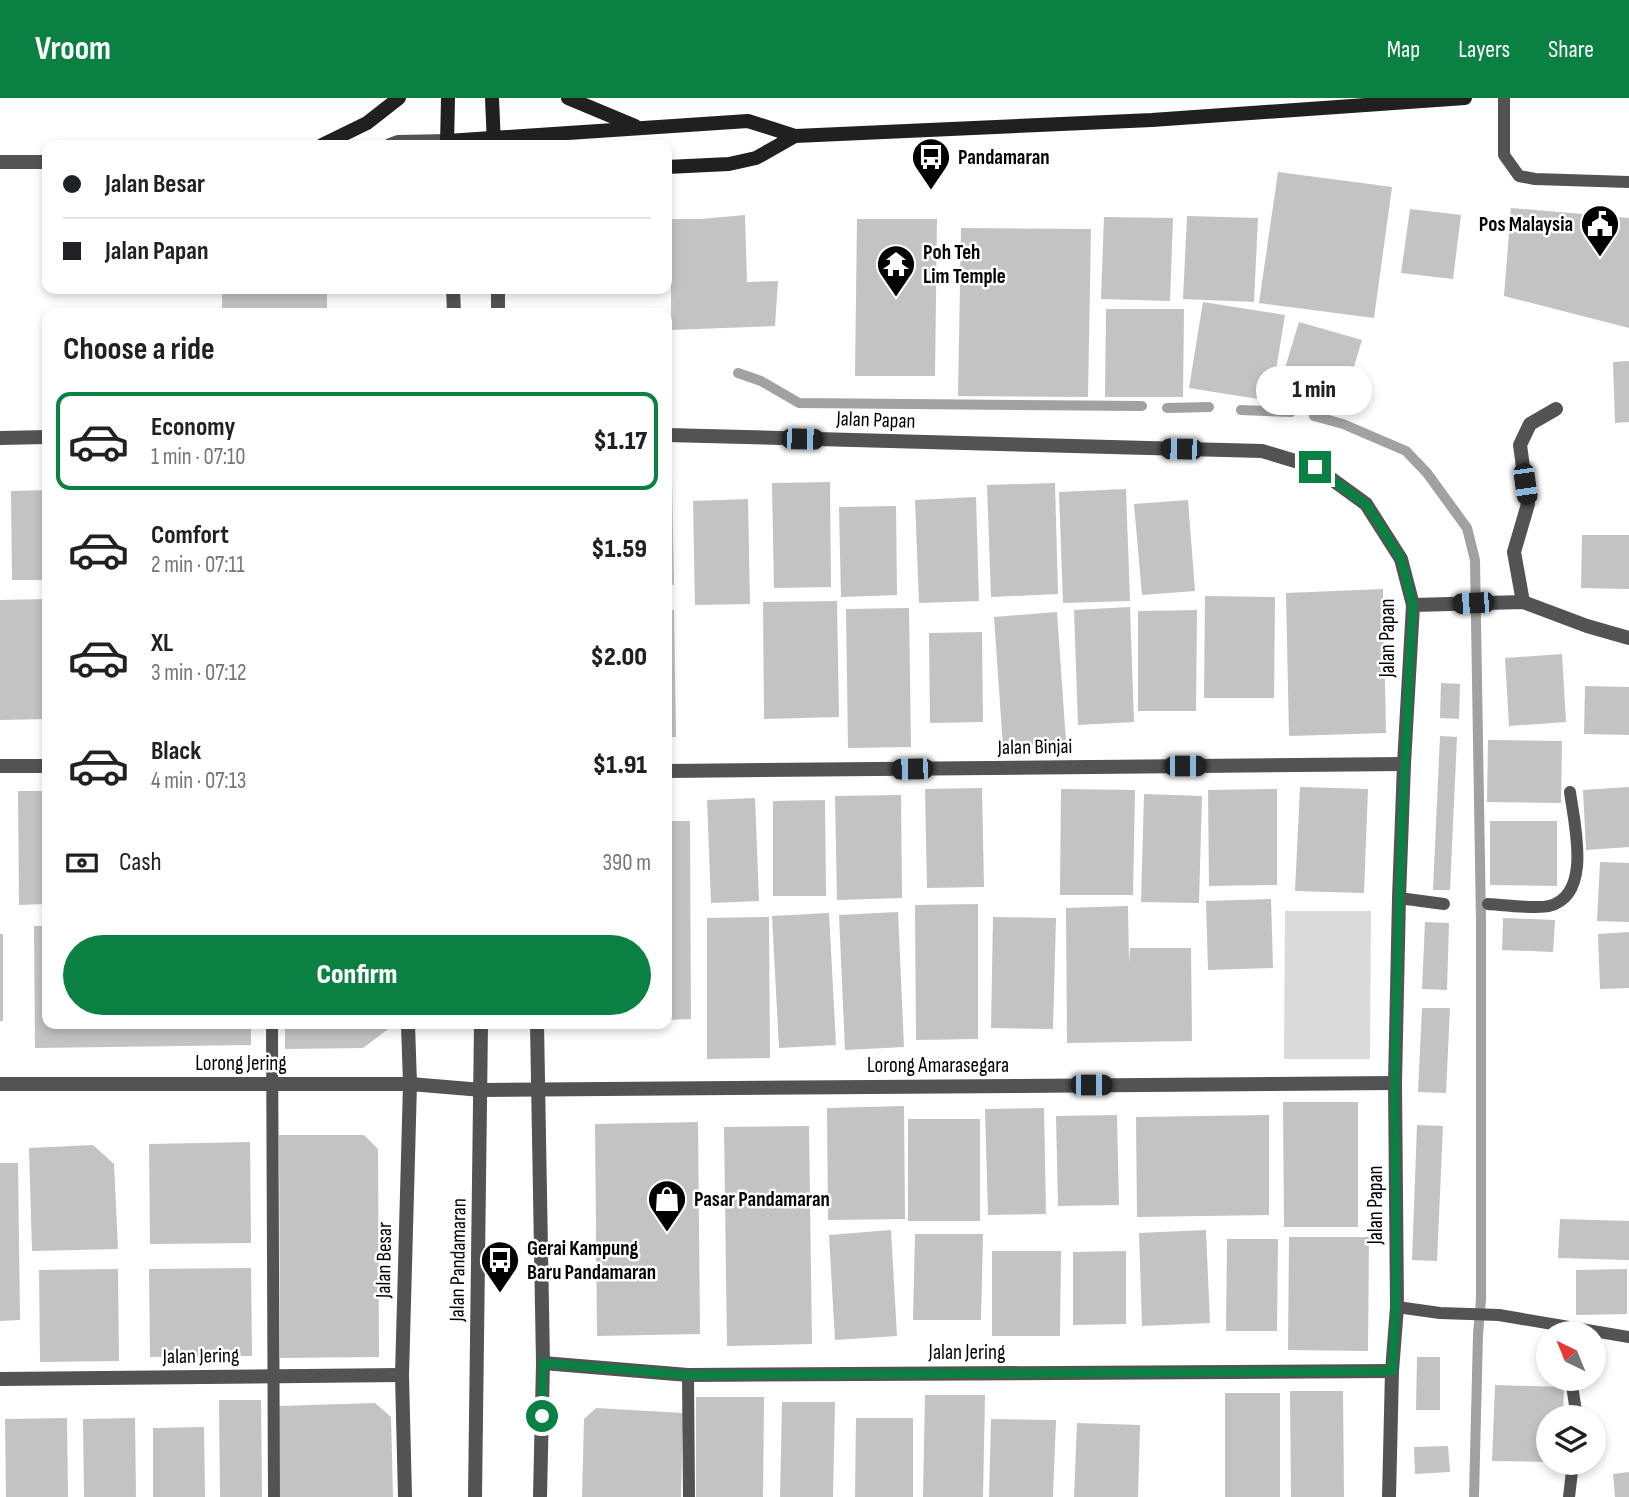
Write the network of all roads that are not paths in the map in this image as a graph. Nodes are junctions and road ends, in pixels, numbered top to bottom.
1 (399, 98) edge
2 (448, 98) edge
3 (492, 98) edge
4 (568, 98) edge
5 (1465, 98) edge
6 (1504, 98) edge
7 (639, 127) junction
8 (795, 136) junction
9 (332, 140) edge
10 (447, 140) edge
11 (494, 140) edge
12 (513, 140) edge
13 (0, 162) edge
14 (42, 162) edge
15 (672, 167) edge
16 (1629, 182) edge
17 (1556, 409) dead end
18 (672, 435) edge
19 (0, 438) edge
20 (42, 438) edge
21 (1523, 601) junction
22 (1413, 605) junction
23 (1629, 638) edge
24 (1404, 764) junction
25 (0, 766) edge
26 (42, 766) edge
27 (672, 771) edge
28 (1570, 792) dead end
29 (1399, 898) junction
30 (1444, 904) dead end
31 (1488, 904) dead end
32 (272, 1029) edge
33 (408, 1029) edge
34 (481, 1029) edge
35 (537, 1029) edge
36 (1395, 1083) junction
37 (0, 1084) edge
38 (272, 1084) junction
39 (410, 1084) junction
40 (482, 1090) junction
41 (537, 1090) junction
42 (1397, 1307) junction
43 (1536, 1323) edge
44 (1606, 1334) edge
45 (1629, 1337) edge
46 (543, 1363) junction
47 (1392, 1371) junction
48 (402, 1375) junction
49 (688, 1375) junction
50 (273, 1376) junction
51 (0, 1379) edge
52 (1572, 1475) edge
53 (274, 1497) edge
54 (405, 1497) edge
55 (475, 1497) edge
56 (540, 1497) edge
57 (689, 1497) edge
58 (1389, 1497) edge
59 (1569, 1497) edge

1 - 9 main road
2 - 10 main road
3 - 11 main road
4 - 7 main road
5 - 8 main road
6 - 16 lane
7 - 8 main road
7 - 12 main road
8 - 15 main road
13 - 14 street
17 - 21 street
18 - 22 street, Jalan Papan
19 - 20 street
21 - 22 street
21 - 23 street
22 - 24 street, Jalan Papan
24 - 27 street, Jalan Binjai
24 - 29 street, Jalan Papan
25 - 26 street
28 - 31 lane
29 - 30 lane
29 - 36 street, Jalan Papan
32 - 38 lane
33 - 39 street, Jalan Besar
34 - 40 street, Jalan Pandamaran
35 - 41 street
36 - 41 street, Lorong Amarasegara
36 - 42 street, Jalan Papan
37 - 38 street, Lorong Jering
38 - 39 street, Lorong Jering
38 - 50 lane
39 - 40 street, Lorong Jering
39 - 48 street, Jalan Besar
40 - 41 street, Lorong Amarasegara
40 - 55 street, Jalan Pandamaran
41 - 46 street
42 - 43 lane
42 - 47 street, Jalan Papan
44 - 45 lane
46 - 49 street, Jalan Jering
46 - 56 street
47 - 49 street, Jalan Jering
47 - 58 street, Jalan Papan
48 - 50 street, Jalan Jering
48 - 54 street, Jalan Besar
49 - 57 lane
50 - 51 street, Jalan Jering
50 - 53 lane
52 - 59 lane

